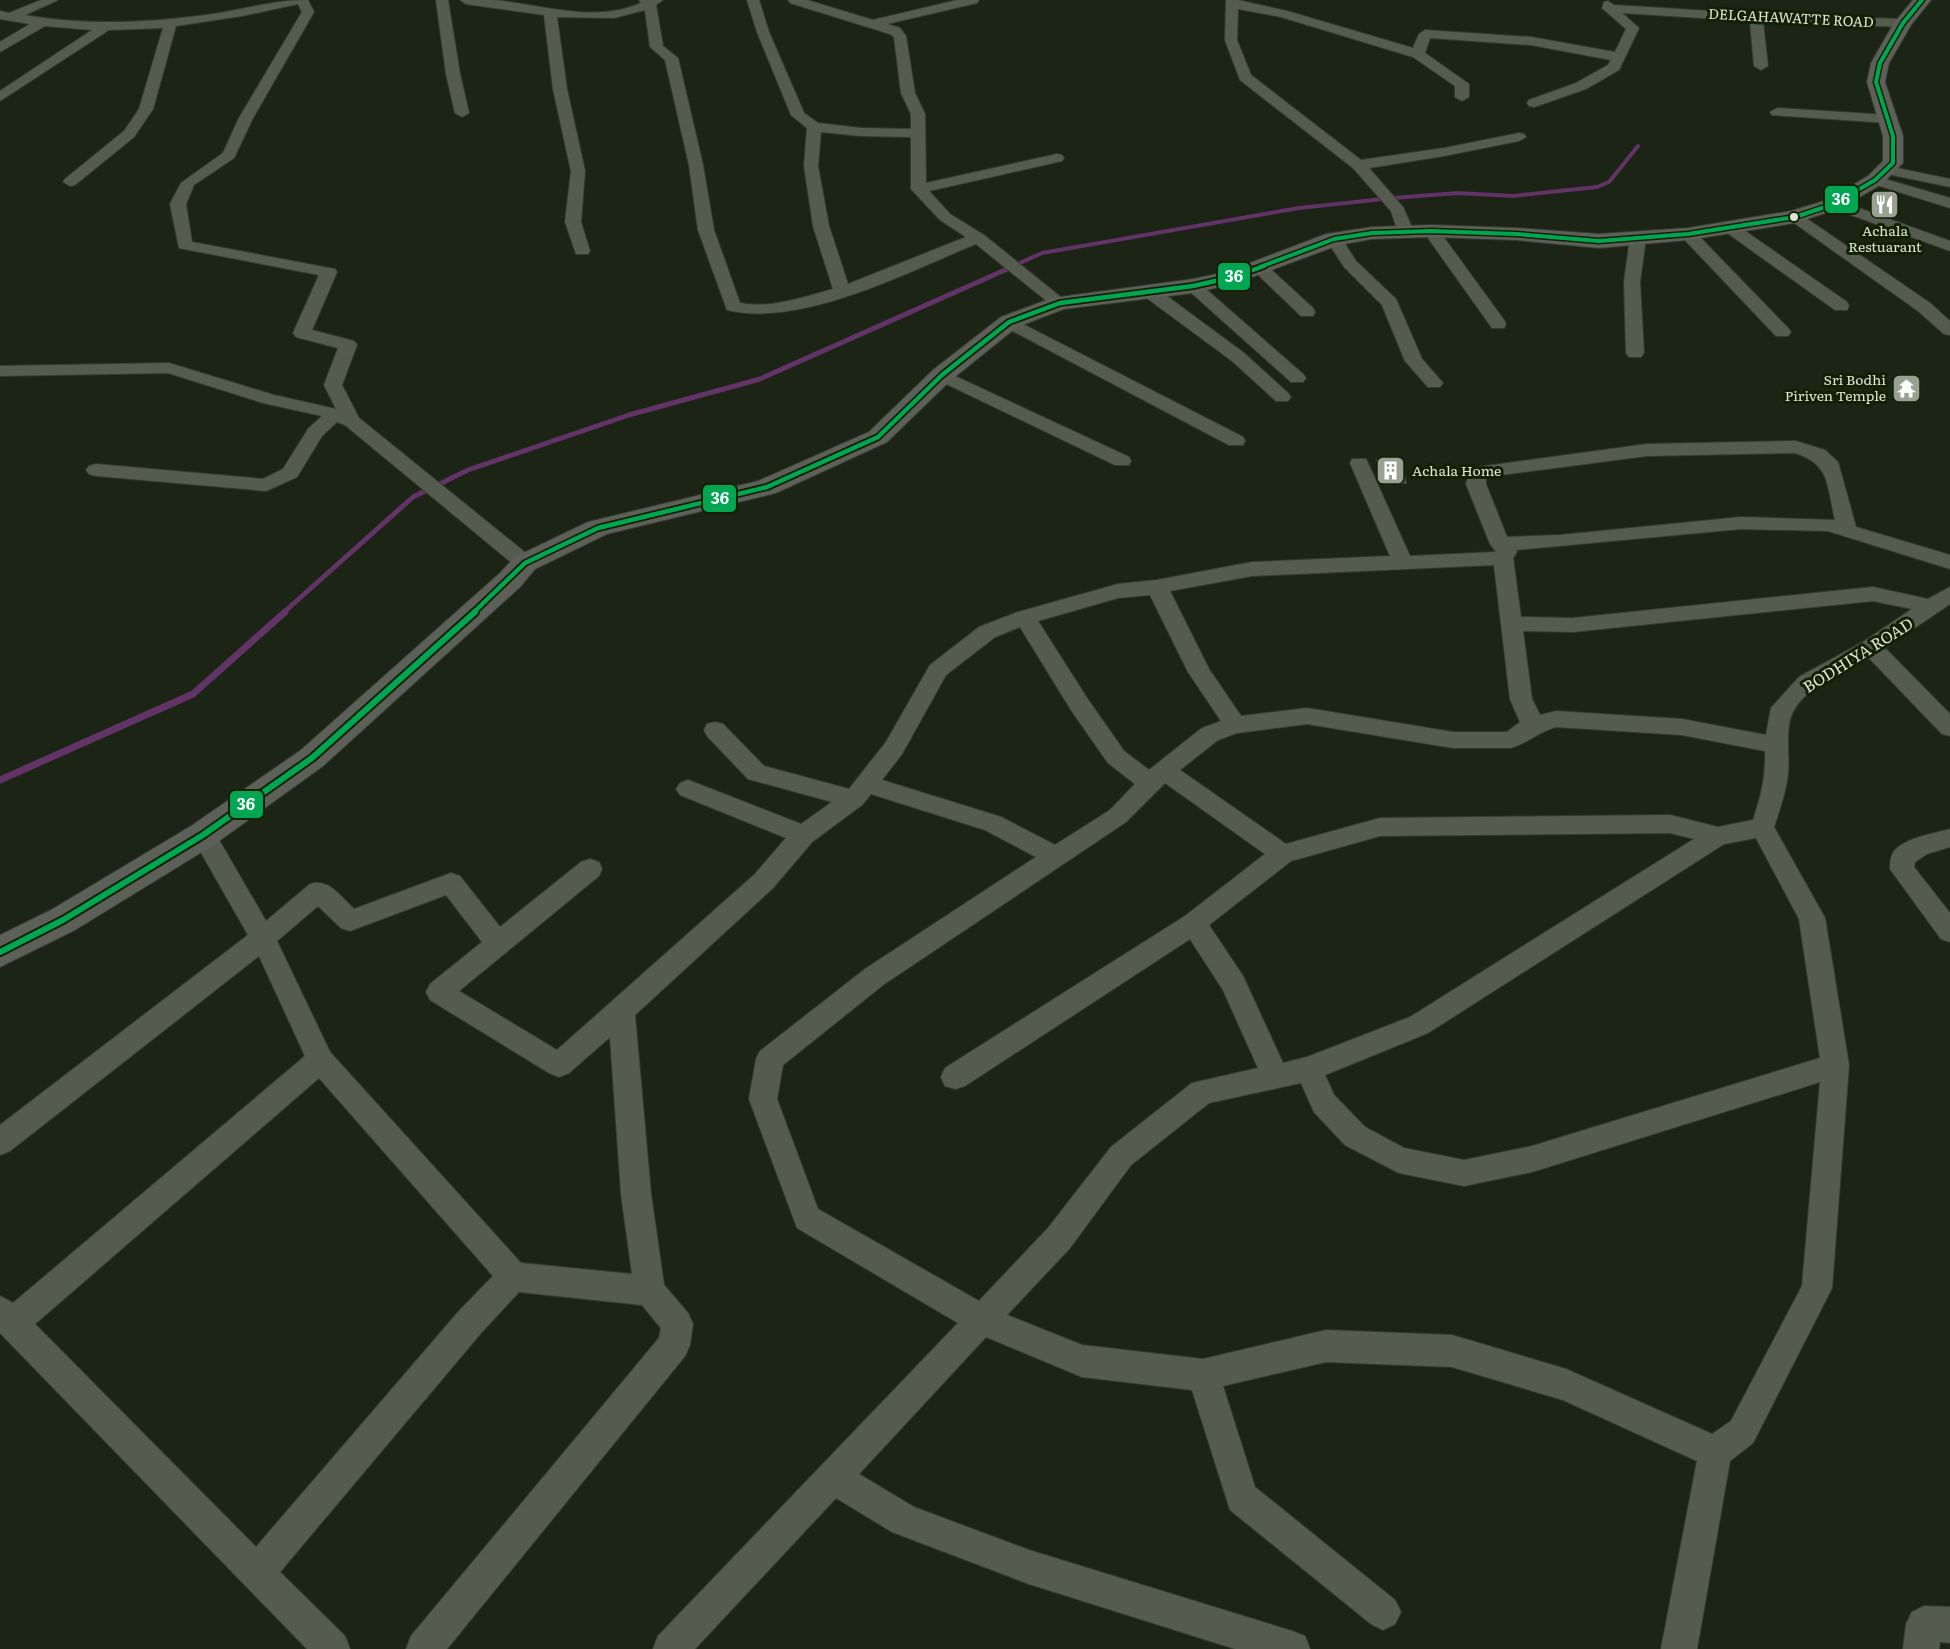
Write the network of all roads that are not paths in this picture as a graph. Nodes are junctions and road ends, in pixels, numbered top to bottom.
1 (52, 0) edge
2 (242, 0) edge
3 (297, 0) edge
4 (303, 0) edge
5 (442, 0) edge
6 (466, 0) edge
7 (753, 0) edge
8 (794, 0) edge
9 (973, 0) edge
10 (1922, 0) edge
11 (651, 1) edge
12 (1232, 2) edge
13 (1608, 4) edge
14 (550, 14) junction
15 (232, 15) junction
16 (5, 16) edge
17 (1756, 17) junction
18 (44, 21) junction
19 (171, 22) junction
20 (1903, 23) junction
21 (872, 24) junction
22 (106, 26) junction
23 (0, 48) edge
24 (1419, 54) junction
25 (1619, 57) junction
26 (1761, 66) dead end
27 (0, 97) edge
28 (1462, 97) dead end
29 (1534, 103) dead end
30 (1777, 112) dead end
31 (462, 113) dead end
32 (1888, 119) junction
33 (814, 127) junction
34 (920, 133) junction
35 (1519, 137) dead end
36 (1058, 158) dead end
37 (1358, 165) junction
38 (1880, 175) junction
39 (70, 182) dead end
40 (1950, 183) edge
41 (919, 189) junction
42 (1950, 203) edge
43 (1834, 204) junction
44 (1795, 217) junction
45 (1729, 227) junction
46 (1418, 231) junction
47 (1688, 234) junction
48 (978, 238) junction
49 (1638, 238) junction
50 (1334, 239) junction
51 (1950, 246) edge
52 (582, 251) dead end
53 (1259, 267) junction
54 (1193, 286) junction
55 (842, 292) junction
56 (1150, 292) junction
57 (1060, 303) junction
58 (1841, 306) dead end
59 (1307, 312) dead end
60 (1010, 322) junction
61 (1498, 324) dead end
62 (1950, 330) edge
63 (1782, 332) dead end
64 (1635, 353) dead end
65 (0, 371) edge
66 (942, 375) junction
67 (1297, 378) dead end
68 (1434, 383) dead end
69 (1282, 397) dead end
70 (343, 417) junction
71 (1236, 441) dead end
72 (1122, 461) dead end
73 (1359, 463) dead end
74 (96, 470) dead end
75 (1847, 530) junction
76 (1501, 551) junction
77 (1402, 561) junction
78 (1950, 562) edge
79 (525, 563) junction
80 (1157, 587) junction
81 (1942, 601) edge
82 (1024, 617) junction
83 (1510, 624) junction
84 (1871, 647) junction
85 (1234, 725) junction
86 (1533, 725) junction
87 (1950, 728) edge
88 (715, 730) dead end
89 (1776, 745) junction
90 (1156, 777) junction
91 (688, 789) dead end
92 (859, 790) junction
93 (1762, 826) junction
94 (803, 835) junction
95 (203, 836) junction
96 (1718, 836) junction
97 (1950, 838) edge
98 (1283, 854) junction
99 (1057, 857) junction
100 (590, 869) dead end
101 (1194, 923) junction
102 (1950, 932) edge
103 (263, 938) junction
104 (499, 945) junction
105 (0, 952) edge
106 (621, 1011) junction
107 (320, 1060) junction
108 (1835, 1065) junction
109 (1309, 1069) junction
110 (1275, 1076) junction
111 (955, 1077) dead end
112 (0, 1142) edge
113 (513, 1277) junction
114 (650, 1291) junction
115 (6, 1318) edge
116 (980, 1319) junction
117 (1203, 1375) junction
118 (1715, 1452) junction
119 (832, 1477) junction
120 (256, 1574) junction
121 (1383, 1612) dead end
122 (1950, 1625) edge
123 (332, 1649) edge
124 (424, 1649) edge
125 (671, 1649) edge
126 (1292, 1649) edge
127 (1679, 1649) edge
128 (1921, 1649) edge

1 - 16 street
2 - 15 street
3 - 15 street
4 - 70 street
5 - 31 street
6 - 14 street
7 - 33 street
8 - 21 street
9 - 21 street
10 - 20 main road
11 - 14 street
11 - 55 street
12 - 24 street
12 - 37 street
13 - 17 street, DELGAHAWATTE ROAD
13 - 25 street
14 - 52 street
15 - 19 street
16 - 18 street
17 - 20 street, DELGAHAWATTE ROAD
17 - 26 street
18 - 22 street
18 - 23 street
19 - 22 street
19 - 39 street
20 - 32 main road
21 - 34 street
22 - 27 street
24 - 25 street
24 - 28 street
25 - 29 street
30 - 32 street
32 - 38 main road
33 - 34 street
33 - 55 street
34 - 41 street
35 - 37 street
36 - 41 street
37 - 46 street
38 - 40 street
38 - 42 street
38 - 43 main road
41 - 48 street
43 - 44 main road
43 - 51 street
44 - 45 main road
44 - 62 street
45 - 47 main road
45 - 58 street
46 - 49 main road
46 - 50 main road
46 - 61 street
47 - 49 main road
47 - 63 street
48 - 55 street
48 - 57 street
49 - 64 street
50 - 53 main road
50 - 68 street
53 - 54 main road
53 - 59 street
54 - 56 main road
54 - 67 street
56 - 57 main road
56 - 69 street
57 - 60 main road
60 - 66 main road
60 - 71 street
65 - 70 street
66 - 72 street
66 - 79 main road
70 - 74 street
70 - 79 street
73 - 77 street
75 - 76 street
75 - 76 street
75 - 78 street
76 - 77 street
76 - 83 street
77 - 80 street
79 - 95 main road
80 - 82 street
80 - 85 street
81 - 83 street
81 - 84 street, BODHIYA ROAD
82 - 90 street
82 - 92 street
83 - 86 street
84 - 87 street
84 - 89 street, BODHIYA ROAD
85 - 86 street
85 - 90 street
86 - 89 street
88 - 92 street
89 - 93 street, BODHIYA ROAD
90 - 98 street
90 - 99 street
91 - 94 street
92 - 94 street
92 - 99 street
93 - 96 street
93 - 108 street
94 - 106 street
95 - 103 street
95 - 105 main road
96 - 98 street
96 - 109 street
97 - 102 street
98 - 101 street
99 - 116 street
100 - 104 street
101 - 110 street
101 - 111 street
103 - 104 street
103 - 107 street
103 - 112 street
104 - 106 street
106 - 114 street
107 - 113 street
107 - 115 street
108 - 109 street
108 - 118 street
109 - 110 street
110 - 116 street
113 - 114 street
113 - 120 street
114 - 124 street
115 - 120 street
116 - 117 street
116 - 119 street
117 - 118 street
117 - 121 street
118 - 127 street
119 - 125 street
119 - 126 street
120 - 123 street
122 - 128 street

